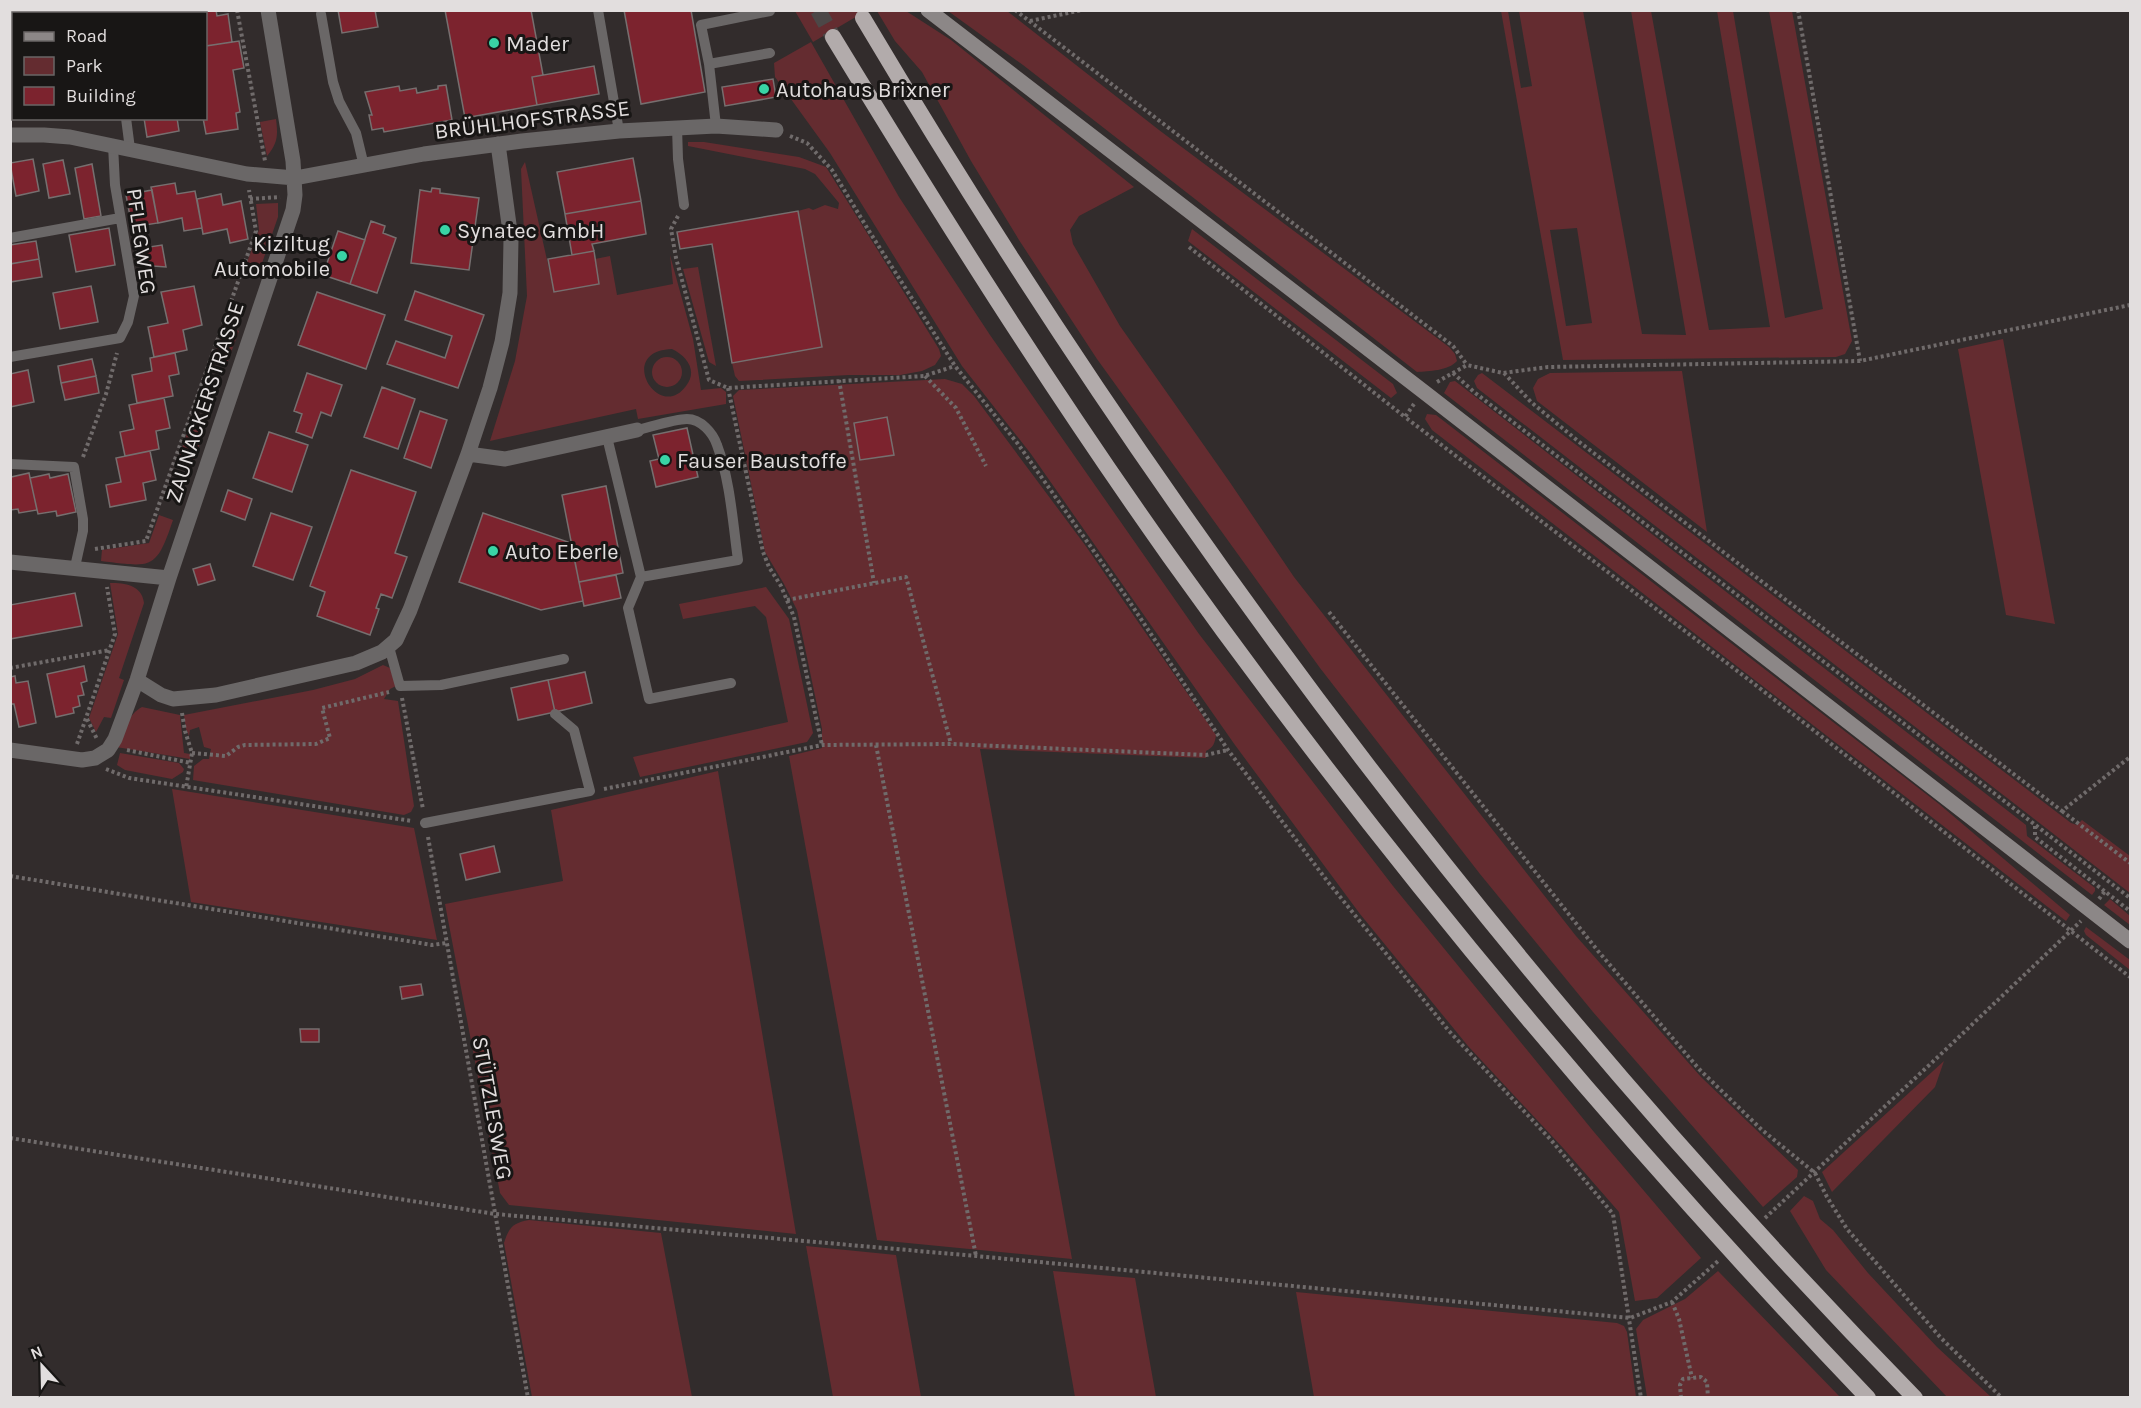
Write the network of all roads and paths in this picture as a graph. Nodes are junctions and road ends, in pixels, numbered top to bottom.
1 (237, 10) edge
2 (268, 10) edge
3 (598, 10) edge
4 (928, 10) edge
5 (1016, 10) edge
6 (1082, 10) edge
7 (1798, 10) edge
8 (770, 12) edge
9 (321, 14) dead end
10 (721, 16) edge
11 (862, 18) dead end
12 (1029, 21) junction
13 (833, 37) tunnel mouth
14 (770, 53) dead end
15 (709, 64) junction
16 (126, 120) edge
17 (716, 126) junction
18 (677, 128) junction
19 (777, 130) joint
20 (619, 131) junction
21 (10, 135) edge
22 (498, 144) junction
23 (113, 145) junction
24 (130, 149) junction
25 (364, 166) junction
26 (247, 174) junction
27 (268, 177) junction
28 (295, 178) junction
29 (296, 195) junction
30 (250, 199) junction
31 (684, 205) joint
32 (120, 218) junction
33 (10, 238) edge
34 (1189, 247) dead end
35 (2130, 304) edge
36 (120, 338) junction
37 (10, 357) edge
38 (1860, 361) junction
39 (1467, 365) junction
40 (955, 366) junction
41 (1503, 373) junction
42 (924, 376) junction
43 (839, 380) junction
44 (728, 388) junction
45 (1424, 392) junction
46 (1405, 417) junction
47 (637, 430) joint
48 (607, 437) junction
49 (468, 454) junction
50 (83, 463) dead end
51 (10, 464) edge
52 (986, 466) dead end
53 (95, 540) dead end
54 (95, 549) junction
55 (10, 562) edge
56 (75, 567) junction
57 (98, 570) junction
58 (641, 577) junction
59 (169, 578) junction
60 (874, 583) junction
61 (787, 600) junction
62 (1329, 612) dead end
63 (389, 647) junction
64 (110, 650) junction
65 (564, 658) dead end
66 (10, 668) edge
67 (137, 680) junction
68 (731, 683) dead end
69 (400, 686) junction
70 (183, 699) junction
71 (555, 714) dead end
72 (951, 744) junction
73 (822, 745) junction
74 (876, 745) junction
75 (10, 750) edge
76 (1228, 750) junction
77 (192, 753) junction
78 (101, 754) junction
79 (2130, 757) edge
80 (72, 759) junction
81 (191, 763) junction
82 (623, 785) dead end
83 (186, 788) junction
84 (2062, 811) junction
85 (425, 823) junction
86 (2035, 825) junction
87 (2130, 863) edge
88 (10, 876) edge
89 (2130, 898) edge
90 (2130, 910) edge
91 (2072, 932) junction
92 (2130, 941) edge
93 (446, 943) junction
94 (2130, 977) edge
95 (10, 1138) edge
96 (1815, 1173) junction
97 (1804, 1183) dead end
98 (495, 1214) junction
99 (976, 1256) junction
100 (1686, 1290) dead end
101 (1672, 1302) junction
102 (1630, 1318) junction
103 (1692, 1378) junction
104 (528, 1398) edge
105 (1641, 1398) edge
106 (1681, 1398) edge
107 (1708, 1398) edge
108 (1868, 1398) edge
109 (1915, 1398) edge
110 (2002, 1398) edge

1 - 27 path
2 - 28 street, ZAUNACKERSTRASSE
3 - 20 lane
4 - 45 main road
5 - 12 path
6 - 12 path
7 - 38 path
8 - 10 lane
9 - 25 lane
10 - 15 lane
11 - 109 highway
12 - 39 path
13 - 108 highway
14 - 15 lane
15 - 17 lane
16 - 24 lane
17 - 18 street, BRÜHLHOFSTRASSE
17 - 19 street, BRÜHLHOFSTRASSE
18 - 20 street, BRÜHLHOFSTRASSE
18 - 31 lane
19 - 40 path
20 - 22 street, BRÜHLHOFSTRASSE
21 - 23 street, BRÜHLHOFSTRASSE
22 - 25 street, BRÜHLHOFSTRASSE
22 - 49 street
23 - 24 street, BRÜHLHOFSTRASSE
23 - 32 lane, PFLEGWEG
24 - 26 street, BRÜHLHOFSTRASSE
25 - 28 street, BRÜHLHOFSTRASSE
26 - 27 street, BRÜHLHOFSTRASSE
26 - 30 path
27 - 28 street, BRÜHLHOFSTRASSE
28 - 29 street, ZAUNACKERSTRASSE
29 - 30 path
29 - 59 street, ZAUNACKERSTRASSE
30 - 54 path
31 - 44 path
32 - 33 lane
32 - 36 lane, PFLEGWEG
34 - 46 path
35 - 38 path
36 - 37 lane
36 - 50 path
38 - 41 path
39 - 41 path
39 - 86 path
40 - 42 path
40 - 76 path
41 - 84 path
42 - 43 path
42 - 52 path
43 - 44 path
43 - 60 path
44 - 61 path
45 - 46 path
45 - 92 main road
46 - 91 path
47 - 48 street
47 - 58 lane
48 - 49 street
48 - 58 lane
49 - 63 street
51 - 56 lane
53 - 54 path
54 - 57 path
55 - 56 street
56 - 57 street
57 - 59 street
57 - 64 path
58 - 68 lane
59 - 67 street, ZAUNACKERSTRASSE
60 - 61 path
60 - 72 path
61 - 73 path
62 - 96 path
63 - 69 lane
63 - 70 street
64 - 66 path
64 - 80 path
65 - 69 lane
67 - 70 street
67 - 78 street, ZAUNACKERSTRASSE
69 - 77 path
69 - 85 path, STÜTZLESWEG
70 - 77 path
71 - 85 lane
72 - 74 path
72 - 76 path
73 - 74 path
73 - 82 path
74 - 99 path
75 - 80 street
76 - 102 path
77 - 81 path
78 - 80 street
78 - 81 path
78 - 83 path
79 - 84 path
81 - 83 path
83 - 85 path
84 - 87 path
85 - 93 path, STÜTZLESWEG
86 - 89 path
86 - 90 path
88 - 93 path
91 - 94 path
91 - 96 path
93 - 98 path, STÜTZLESWEG
95 - 98 path
96 - 97 path
96 - 110 path
98 - 99 path
98 - 104 path, STÜTZLESWEG
99 - 102 path
100 - 101 path
101 - 102 path
101 - 103 path
102 - 105 path
103 - 106 path
103 - 107 path

